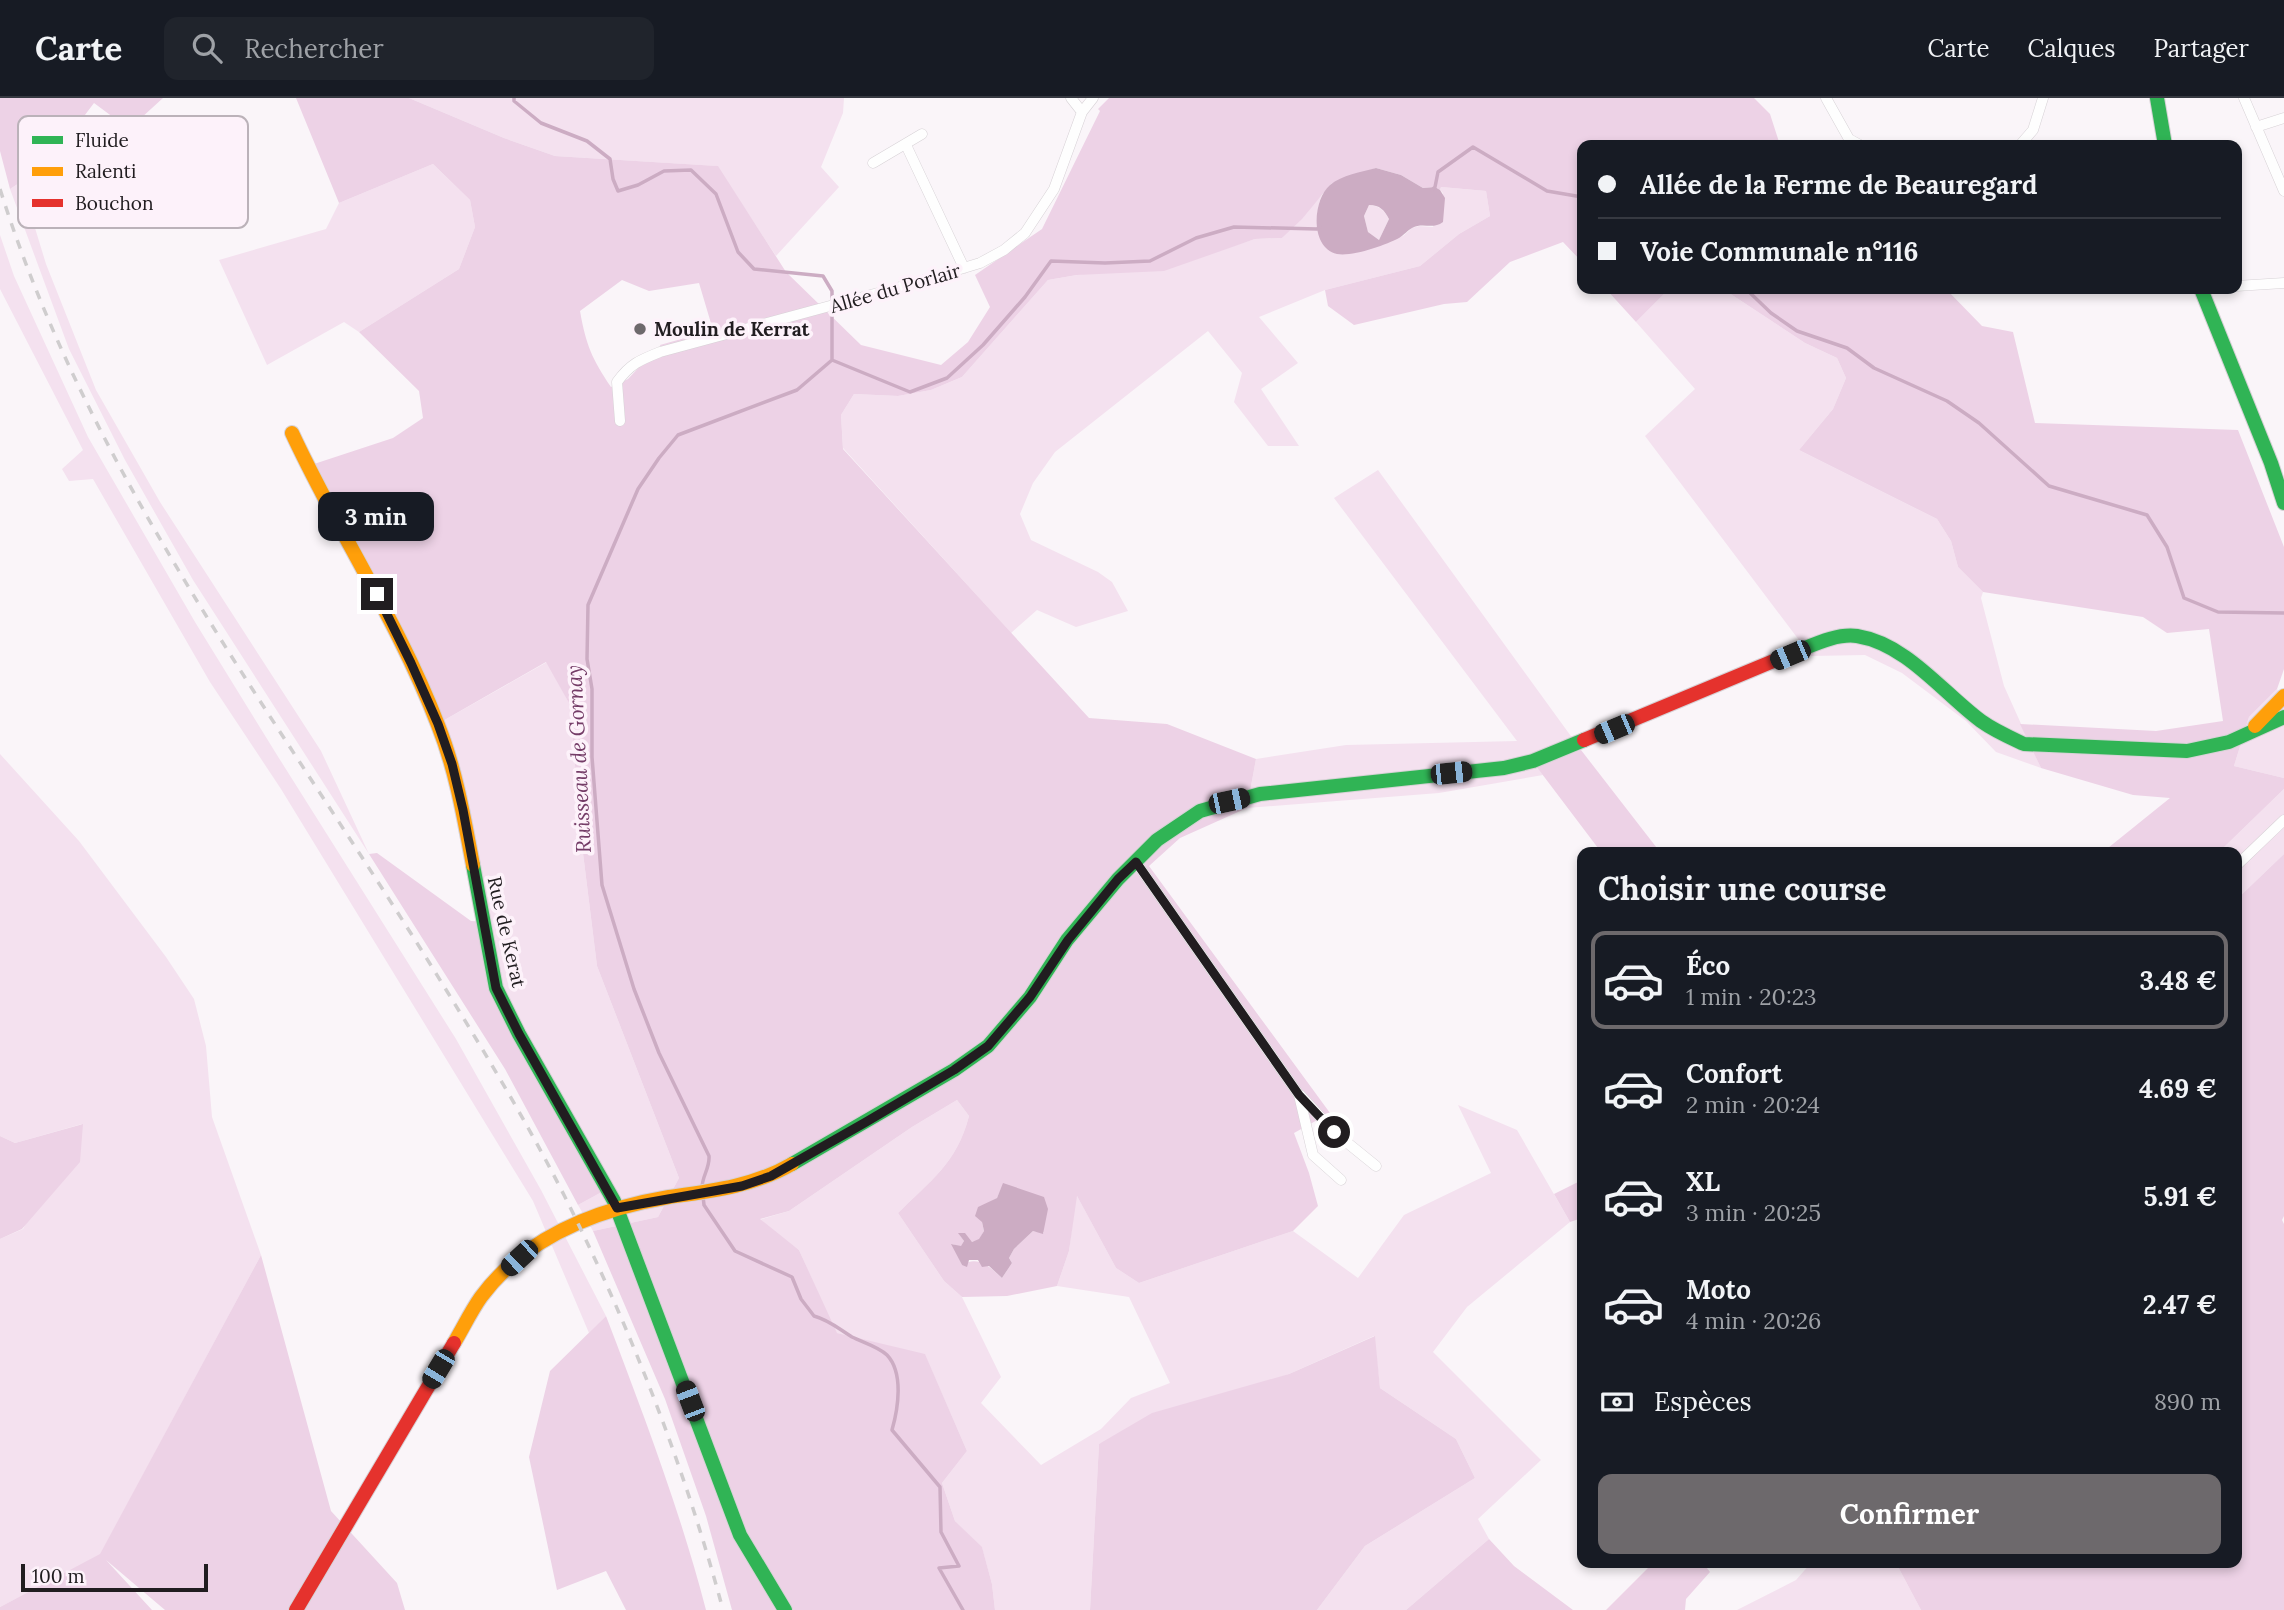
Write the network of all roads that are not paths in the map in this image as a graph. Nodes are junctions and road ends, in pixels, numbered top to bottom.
1 (1071, 98) edge
2 (1094, 98) edge
3 (1826, 98) edge
4 (2043, 98) edge
5 (2157, 98) edge
6 (2244, 98) edge
7 (1082, 112) junction
8 (2284, 118) edge
9 (2256, 127) junction
10 (922, 134) dead end
11 (1851, 140) edge
12 (2024, 140) edge
13 (2164, 140) edge
14 (906, 145) junction
15 (873, 163) dead end
16 (2284, 191) edge
17 (964, 268) junction
18 (2284, 283) edge
19 (2242, 286) edge
20 (2207, 294) edge
21 (621, 421) dead end
22 (292, 433) dead end
23 (2284, 503) edge
24 (2284, 696) edge
25 (2284, 717) edge
26 (2249, 732) junction
27 (2284, 820) edge
28 (2242, 860) edge
29 (1136, 862) junction
30 (1299, 1095) junction
31 (1376, 1166) dead end
32 (1341, 1180) dead end
33 (617, 1208) junction
34 (296, 1610) edge
35 (785, 1610) edge

1 - 7 street
2 - 7 street, Allée du Porlair
3 - 11 street
4 - 12 street
5 - 13 main road
6 - 9 street
7 - 17 street, Allée du Porlair
8 - 9 street
9 - 16 street
10 - 14 street
14 - 15 street
14 - 17 street
17 - 21 street, Allée du Porlair
18 - 19 street
20 - 23 main road
22 - 33 main road, Rue de Kerat
24 - 26 main road
25 - 26 main road
26 - 29 main road
27 - 28 street
29 - 30 street
29 - 33 main road
30 - 31 street
30 - 32 street
33 - 34 main road
33 - 35 main road, Rue de Kerat

